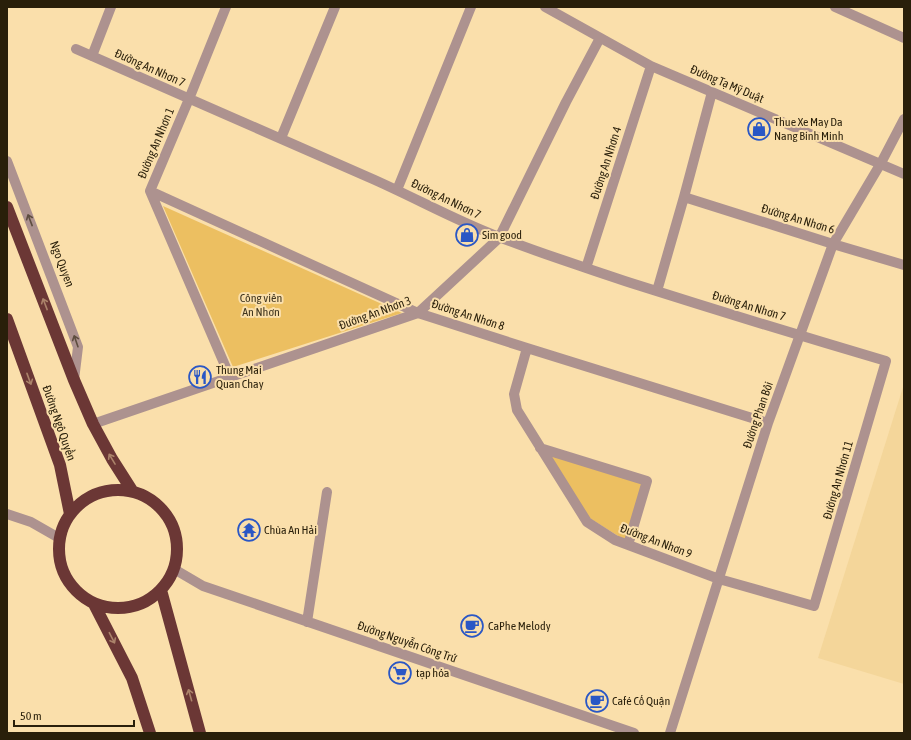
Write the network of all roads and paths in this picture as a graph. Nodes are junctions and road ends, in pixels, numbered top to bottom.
1 (111, 7) edge
2 (226, 7) edge
3 (335, 7) edge
4 (471, 7) edge
5 (545, 7) edge
6 (835, 7) edge
7 (600, 38) junction
8 (904, 38) edge
9 (76, 49) dead end
10 (92, 56) junction
11 (651, 66) junction
12 (712, 92) junction
13 (189, 99) junction
14 (904, 120) edge
15 (281, 138) junction
16 (7, 160) edge
17 (880, 164) junction
18 (904, 174) edge
19 (397, 190) junction
20 (150, 191) junction
21 (684, 197) junction
22 (7, 207) edge
23 (499, 238) junction
24 (833, 244) junction
25 (904, 265) edge
26 (586, 268) junction
27 (657, 291) junction
28 (418, 313) junction
29 (7, 319) edge
30 (799, 336) junction
31 (12, 340) edge
32 (527, 348) junction
33 (886, 361) joint
34 (230, 377) junction
35 (74, 380) junction
36 (768, 423) junction
37 (93, 424) junction
38 (540, 448) junction
39 (133, 492) junction
40 (327, 492) dead end
41 (7, 514) edge
42 (70, 514) junction
43 (59, 538) junction
44 (628, 545) junction
45 (174, 569) junction
46 (718, 579) junction
47 (161, 590) junction
48 (94, 604) junction
49 (814, 606) joint
50 (307, 622) junction
51 (150, 733) edge
52 (200, 733) edge
53 (634, 733) edge
54 (670, 733) edge

1 - 10 street
2 - 13 street, Đường An Nhơn 1
3 - 15 street
4 - 19 street
5 - 7 street, Đường Tạ Mỹ Duật
6 - 8 street
7 - 11 street, Đường Tạ Mỹ Duật
7 - 23 street, Đường An Nhơn 3
9 - 10 street, Đường An Nhơn 7
10 - 13 street, Đường An Nhơn 7
11 - 12 street, Đường Tạ Mỹ Duật
11 - 26 street, Đường An Nhơn 4
12 - 17 street, Đường Tạ Mỹ Duật
12 - 21 street
13 - 15 street, Đường An Nhơn 7
13 - 20 street, Đường An Nhơn 1
14 - 17 street, Đường Phan Bôi
15 - 19 street, Đường An Nhơn 7
35 -> 16 street, Ngo Quyen
17 - 18 street, Đường Tạ Mỹ Duật
17 - 24 street, Đường Phan Bôi
19 - 23 street, Đường An Nhơn 7
20 - 28 street, Đường An Nhơn 8
20 - 34 street, Đường An Nhơn 1
21 - 24 street, Đường An Nhơn 6
21 - 27 street
35 -> 22 highway
23 - 26 street, Đường An Nhơn 7
23 - 28 street, Đường An Nhơn 3
24 - 25 street, Đường An Nhơn 6
24 - 30 street, Đường Phan Bôi
26 - 27 street, Đường An Nhơn 7
27 - 30 street, Đường An Nhơn 7
28 - 32 street, Đường An Nhơn 8
28 - 34 street, Đường An Nhơn 3
29 - 31 highway, Đường Ngô Quyền
30 - 33 street, Đường An Nhơn 7
30 - 36 street, Đường Phan Bôi
31 -> 42 highway, Đường Ngô Quyền
32 - 36 street, Đường An Nhơn 8
32 - 38 street, Đường An Nhơn 9
33 - 49 street, Đường An Nhơn 11
34 - 37 street, Đường An Nhơn 3
35 - 37 highway
36 - 46 street, Đường Phan Bôi
39 -> 37 highway
38 - 44 street, Đường An Nhơn 9
38 - 44 street
39 - 42 highway
39 - 45 highway
40 - 50 street
41 - 43 street
42 - 43 highway
43 - 48 highway
44 - 46 street, Đường An Nhơn 9
45 - 47 highway
45 - 50 street, Đường Nguyễn Công Trứ
46 - 49 street, Đường An Nhơn 9
46 - 54 street, Đường Phan Bôi
47 - 48 highway
52 -> 47 highway
48 -> 51 highway
50 - 53 street, Đường Nguyễn Công Trứ

